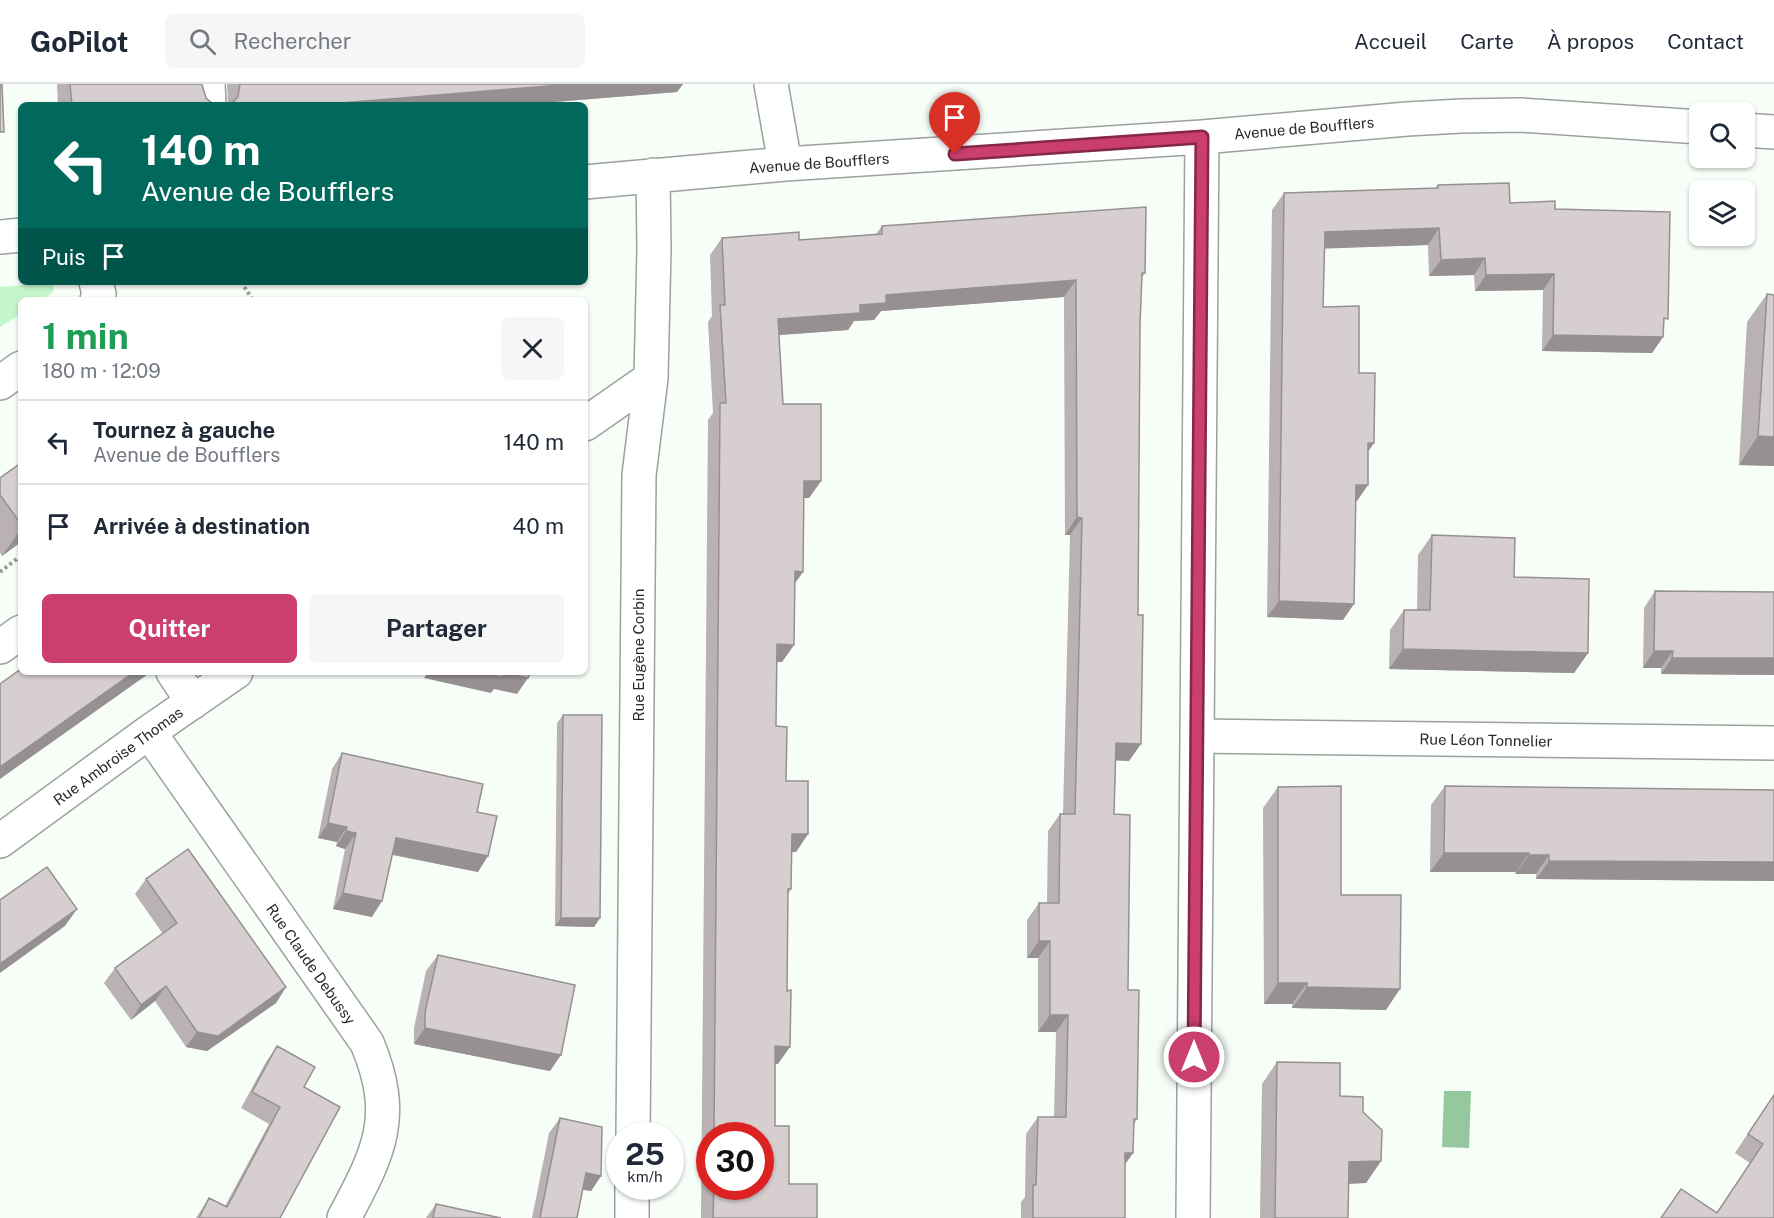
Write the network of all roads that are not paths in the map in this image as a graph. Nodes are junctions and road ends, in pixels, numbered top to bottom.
1 (208, 84) edge
2 (771, 84) edge
3 (209, 102) edge
4 (1689, 126) edge
5 (1755, 131) edge
6 (1774, 132) edge
7 (1202, 137) junction
8 (785, 164) junction
9 (653, 175) junction
10 (588, 182) edge
11 (18, 236) edge
12 (0, 237) edge
13 (18, 370) edge
14 (651, 378) junction
15 (0, 383) edge
16 (588, 422) edge
17 (18, 634) edge
18 (0, 647) edge
19 (175, 675) edge
20 (232, 675) edge
21 (194, 702) junction
22 (149, 732) junction
23 (1197, 736) junction
24 (1774, 743) edge
25 (0, 841) edge
26 (633, 1122) edge
27 (633, 1200) edge
28 (344, 1218) edge
29 (632, 1218) edge
30 (1193, 1218) edge

1 - 3 street
2 - 8 street
4 - 7 street, Avenue de Boufflers
5 - 6 street
7 - 8 street, Avenue de Boufflers
7 - 23 street
8 - 9 street, Avenue de Boufflers
9 - 10 street, Avenue de Boufflers
9 - 14 street, Rue Eugène Corbin
11 - 12 street
13 - 15 street
14 - 16 street
14 - 26 street, Rue Eugène Corbin
17 - 18 street
19 - 21 street
20 - 21 street, Rue Ambroise Thomas
21 - 22 street, Rue Ambroise Thomas
22 - 25 street, Rue Ambroise Thomas
22 - 28 street, Rue Claude Debussy
23 - 24 street, Rue Léon Tonnelier
23 - 30 street
27 - 29 street

